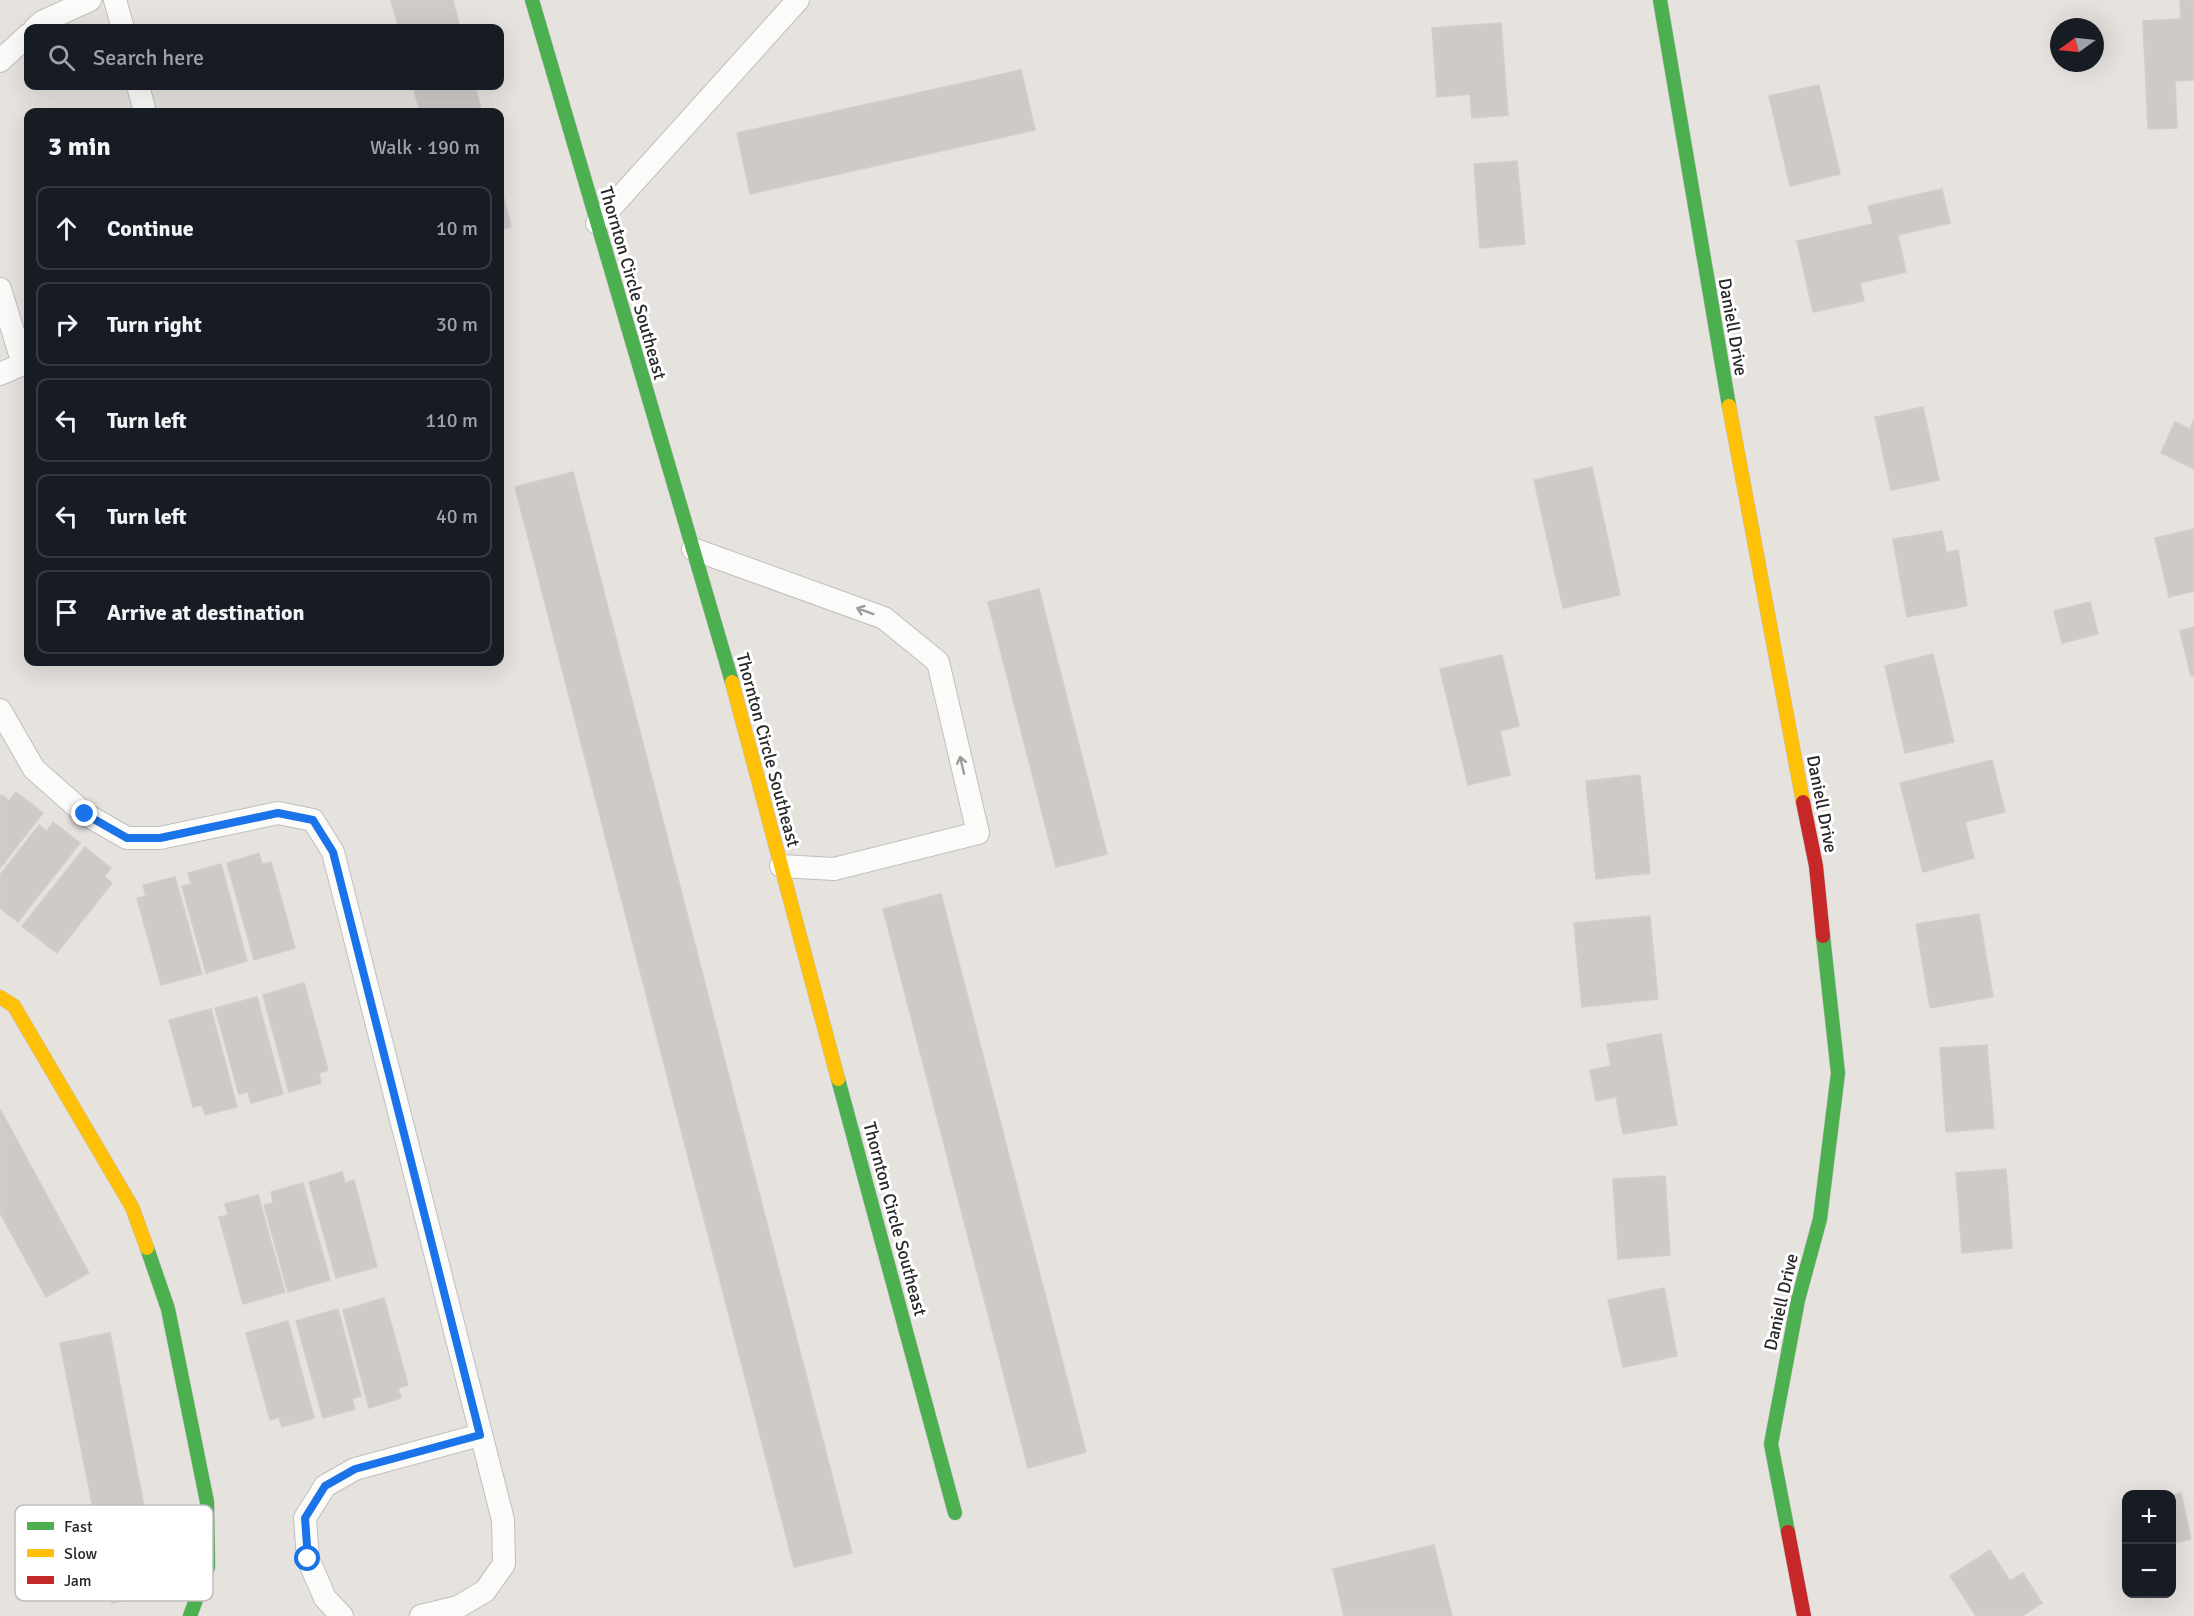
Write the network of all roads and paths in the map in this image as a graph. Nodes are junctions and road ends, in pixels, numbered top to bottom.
1 (90, 0) edge
2 (115, 0) edge
3 (532, 0) edge
4 (798, 0) edge
5 (1660, 0) edge
6 (40, 24) edge
7 (122, 24) edge
8 (24, 38) edge
9 (0, 61) edge
10 (139, 90) edge
11 (144, 108) edge
12 (597, 223) junction
13 (0, 289) edge
14 (24, 357) edge
15 (24, 364) edge
16 (0, 374) edge
17 (693, 549) junction
18 (0, 710) edge
19 (781, 866) junction
20 (0, 998) edge
21 (480, 1435) junction
22 (207, 1505) edge
23 (955, 1513) dead end
24 (196, 1601) edge
25 (190, 1616) edge
26 (342, 1616) edge
27 (421, 1616) edge
28 (1804, 1616) edge

1 - 6 lane
2 - 7 lane
3 - 12 street, Thornton Circle Southeast
4 - 12 lane
5 - 28 street, Daniell Drive
8 - 9 lane
10 - 11 lane
12 - 17 street, Thornton Circle Southeast
13 - 14 lane
15 - 16 lane
17 - 19 street, Thornton Circle Southeast
19 -> 17 lane
18 - 21 lane
19 - 23 street, Thornton Circle Southeast
20 - 22 street
21 - 26 lane
21 - 27 lane
24 - 25 street

